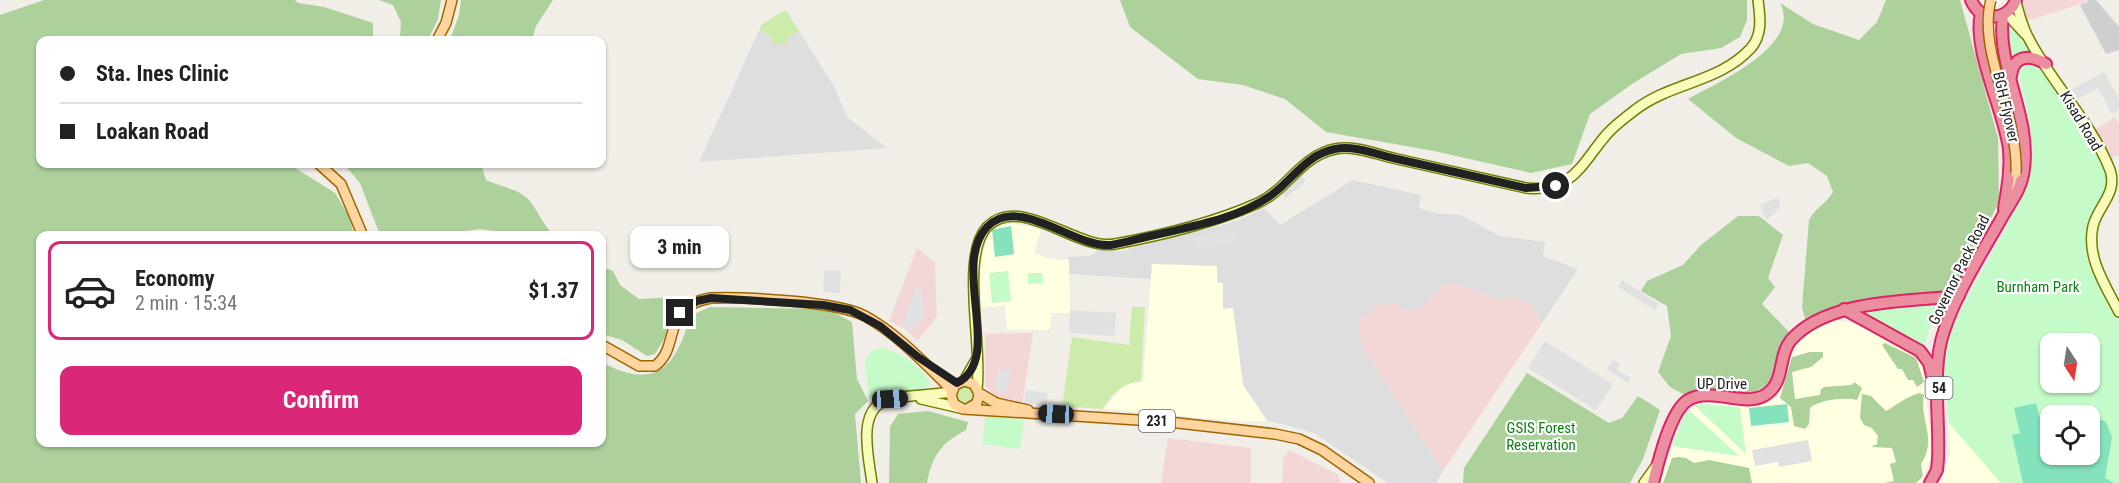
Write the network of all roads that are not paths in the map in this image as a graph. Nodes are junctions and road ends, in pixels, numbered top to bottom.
1 (452, 0) edge
2 (1758, 0) edge
3 (1971, 0) edge
4 (1991, 0) edge
5 (2016, 1) edge
6 (1981, 13) junction
7 (2004, 14) junction
8 (439, 36) edge
9 (2027, 36) junction
10 (2046, 64) junction
11 (2012, 85) junction
12 (323, 168) edge
13 (2004, 213) junction
14 (361, 231) edge
15 (1959, 296) junction
16 (1844, 309) junction
17 (2119, 312) edge
18 (606, 347) edge
19 (978, 356) junction
20 (956, 387) junction
21 (978, 390) junction
22 (913, 398) junction
23 (964, 408) junction
24 (1039, 413) junction
25 (1658, 464) junction
26 (872, 483) edge
27 (1369, 483) edge
28 (1644, 483) edge
29 (1653, 483) edge
30 (1930, 483) edge

1 - 8 main road
2 - 19 main road
3 - 6 highway
4 - 13 main road, BGH Flyover, bridge
5 - 7 highway
5 - 9 main road, Kisad Road
6 - 7 highway
6 - 13 highway, Governor Pack Road / 54
7 - 9 main road, Kisad Road
7 - 11 highway, Governor Pack Road / 54
9 - 10 main road, Kisad Road
10 - 11 highway
10 - 17 main road, Kisad Road
11 - 13 highway, Governor Pack Road / 54
12 - 14 main road
13 - 15 highway, Governor Pack Road / 54
15 - 16 highway, UP Drive
15 - 30 highway, Governor Pack Road / 54
16 - 25 highway, UP Drive
16 - 30 highway
18 - 20 main road, 231
19 - 20 main road
19 - 21 main road
20 - 21 main road, 231
20 - 22 main road
20 - 23 main road, 231
21 - 23 main road
21 - 24 main road, 231
22 - 23 main road
22 - 26 main road
23 - 24 main road, 231
24 - 27 main road, 231
25 - 28 main road, UP Drive
25 - 29 highway, UP Drive

